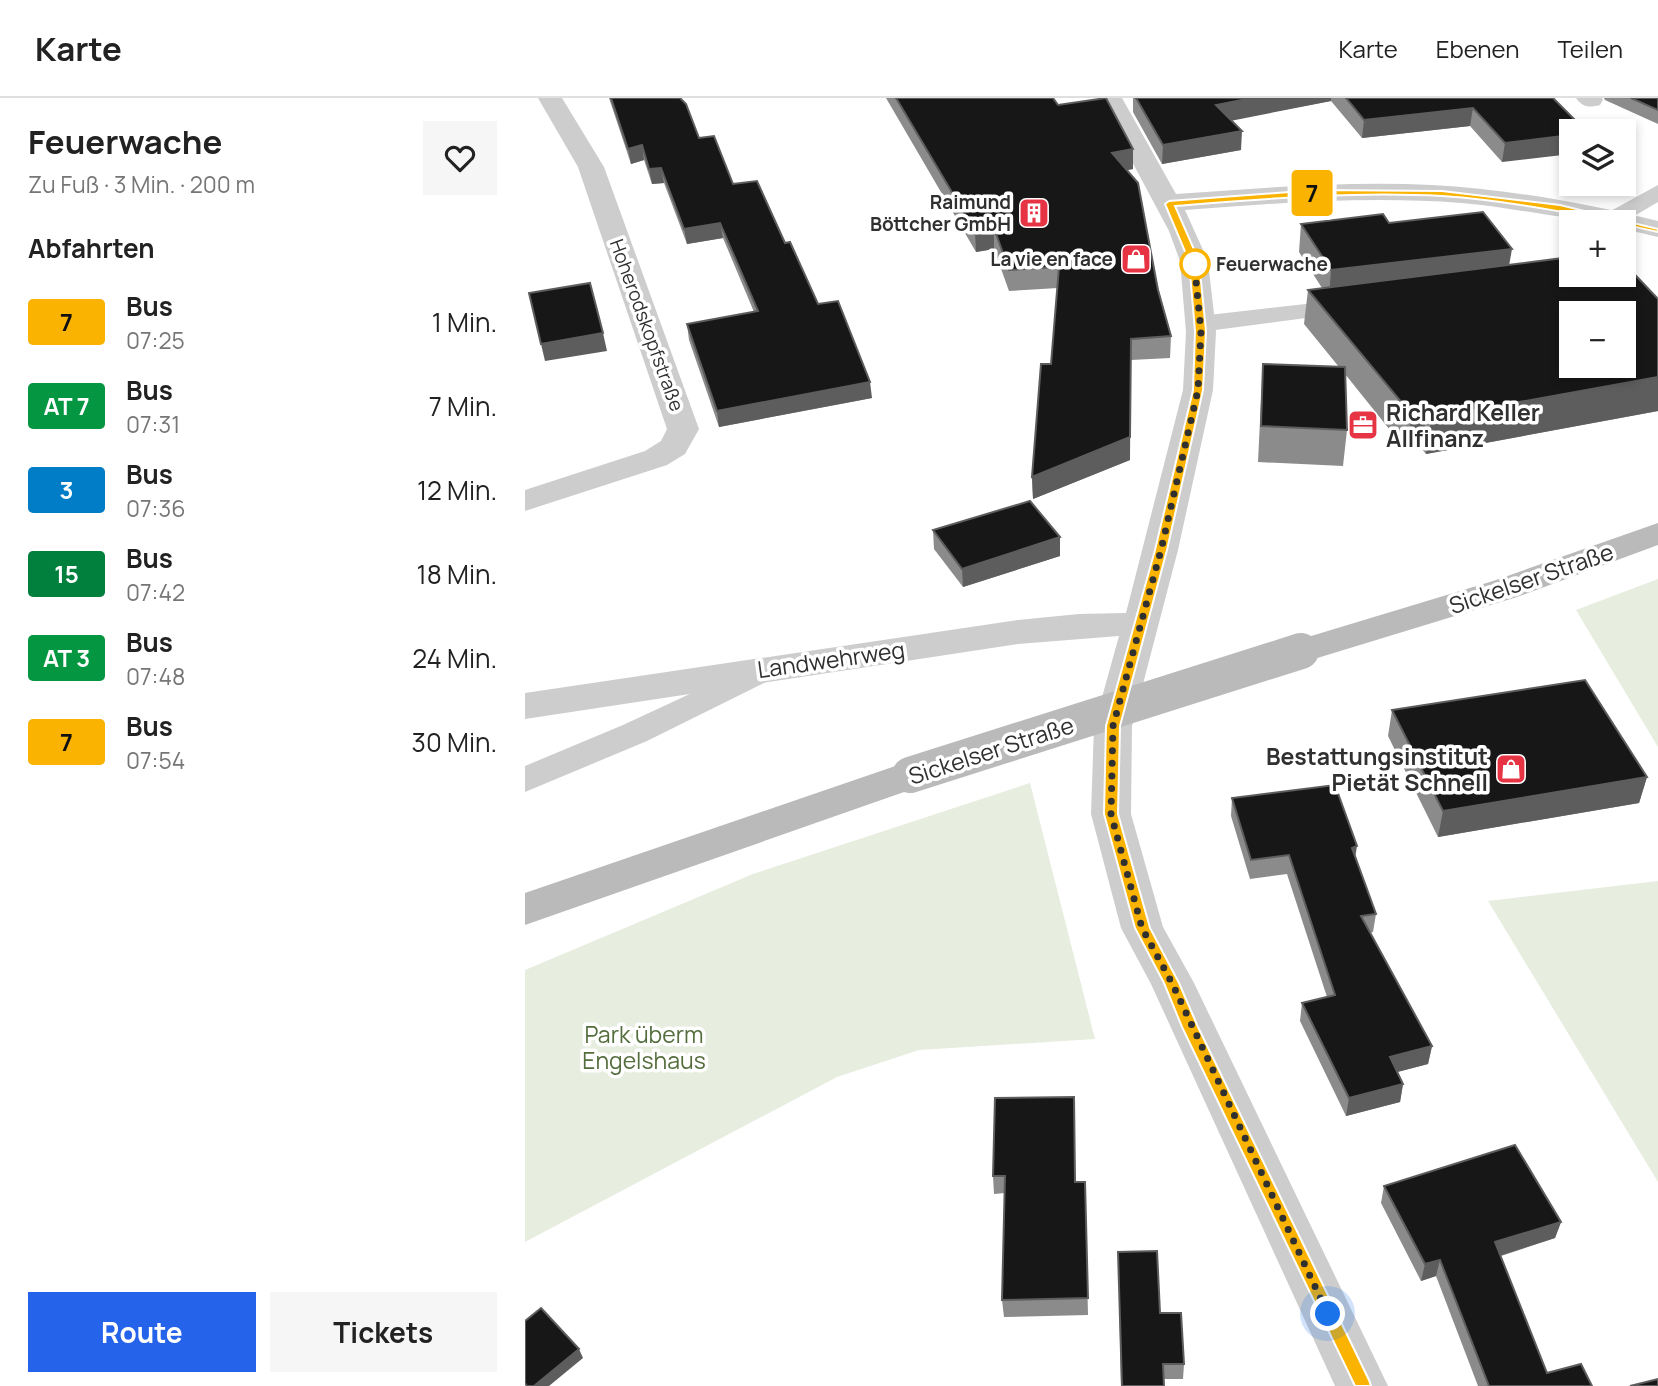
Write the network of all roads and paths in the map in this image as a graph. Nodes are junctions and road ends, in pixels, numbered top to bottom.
1 (550, 98) edge
2 (1110, 98) edge
3 (1658, 191) edge
4 (1169, 204) junction
5 (1568, 210) edge
6 (1628, 210) edge
7 (1636, 223) edge
8 (1658, 229) edge
9 (1380, 303) edge
10 (1200, 324) junction
11 (525, 501) edge
12 (1658, 533) edge
13 (1139, 625) junction
14 (769, 668) junction
15 (525, 706) edge
16 (525, 780) edge
17 (525, 909) edge
18 (1362, 1386) edge

1 - 11 street, Hoherodskopfstraße
2 - 4 street
3 - 6 lane
4 - 5 street
4 - 10 street
7 - 8 street
9 - 10 lane
10 - 13 street
12 - 17 main road, Sickelser Straße, bridge
13 - 14 street, Landwehrweg
13 - 18 street
14 - 15 street, Landwehrweg
14 - 16 lane

